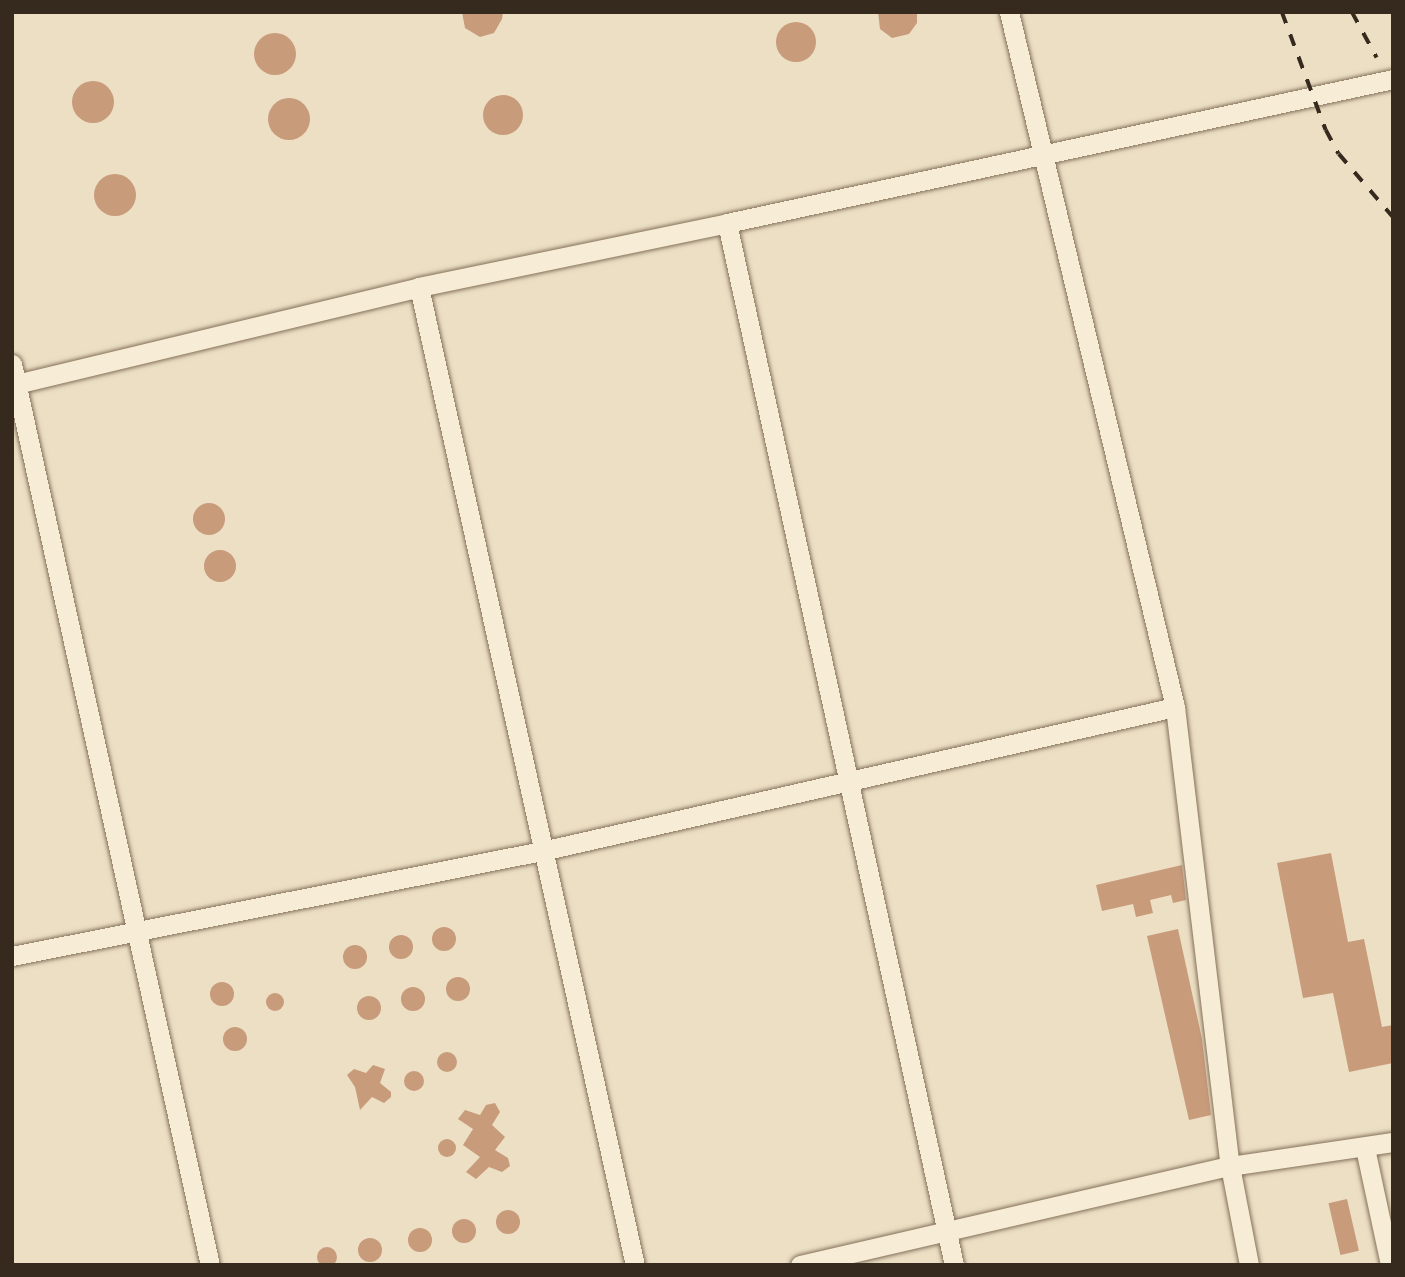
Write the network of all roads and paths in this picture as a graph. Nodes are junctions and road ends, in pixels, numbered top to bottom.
1 (1009, 12) edge
2 (1393, 79) edge
3 (1040, 154) junction
4 (727, 223) junction
5 (419, 286) junction
6 (12, 364) edge
7 (16, 384) junction
8 (1175, 706) junction
9 (851, 784) junction
10 (542, 851) junction
11 (137, 931) junction
12 (12, 956) edge
13 (1393, 1142) edge
14 (1365, 1148) junction
15 (1230, 1166) junction
16 (947, 1230) junction
17 (210, 1265) edge
18 (635, 1265) edge
19 (800, 1265) edge
20 (954, 1265) edge
21 (1249, 1265) edge
22 (1390, 1265) edge

1 - 3 lane
2 - 3 lane
3 - 4 lane
3 - 8 lane
4 - 5 lane
4 - 9 lane
5 - 7 lane
5 - 10 lane
6 - 7 lane
7 - 11 lane
8 - 9 lane
8 - 15 lane
9 - 10 lane
9 - 16 lane
10 - 11 lane
10 - 18 lane
11 - 12 lane
11 - 17 lane
13 - 14 lane
14 - 15 lane
14 - 22 lane
15 - 16 lane
15 - 21 lane
16 - 19 lane
16 - 20 lane

